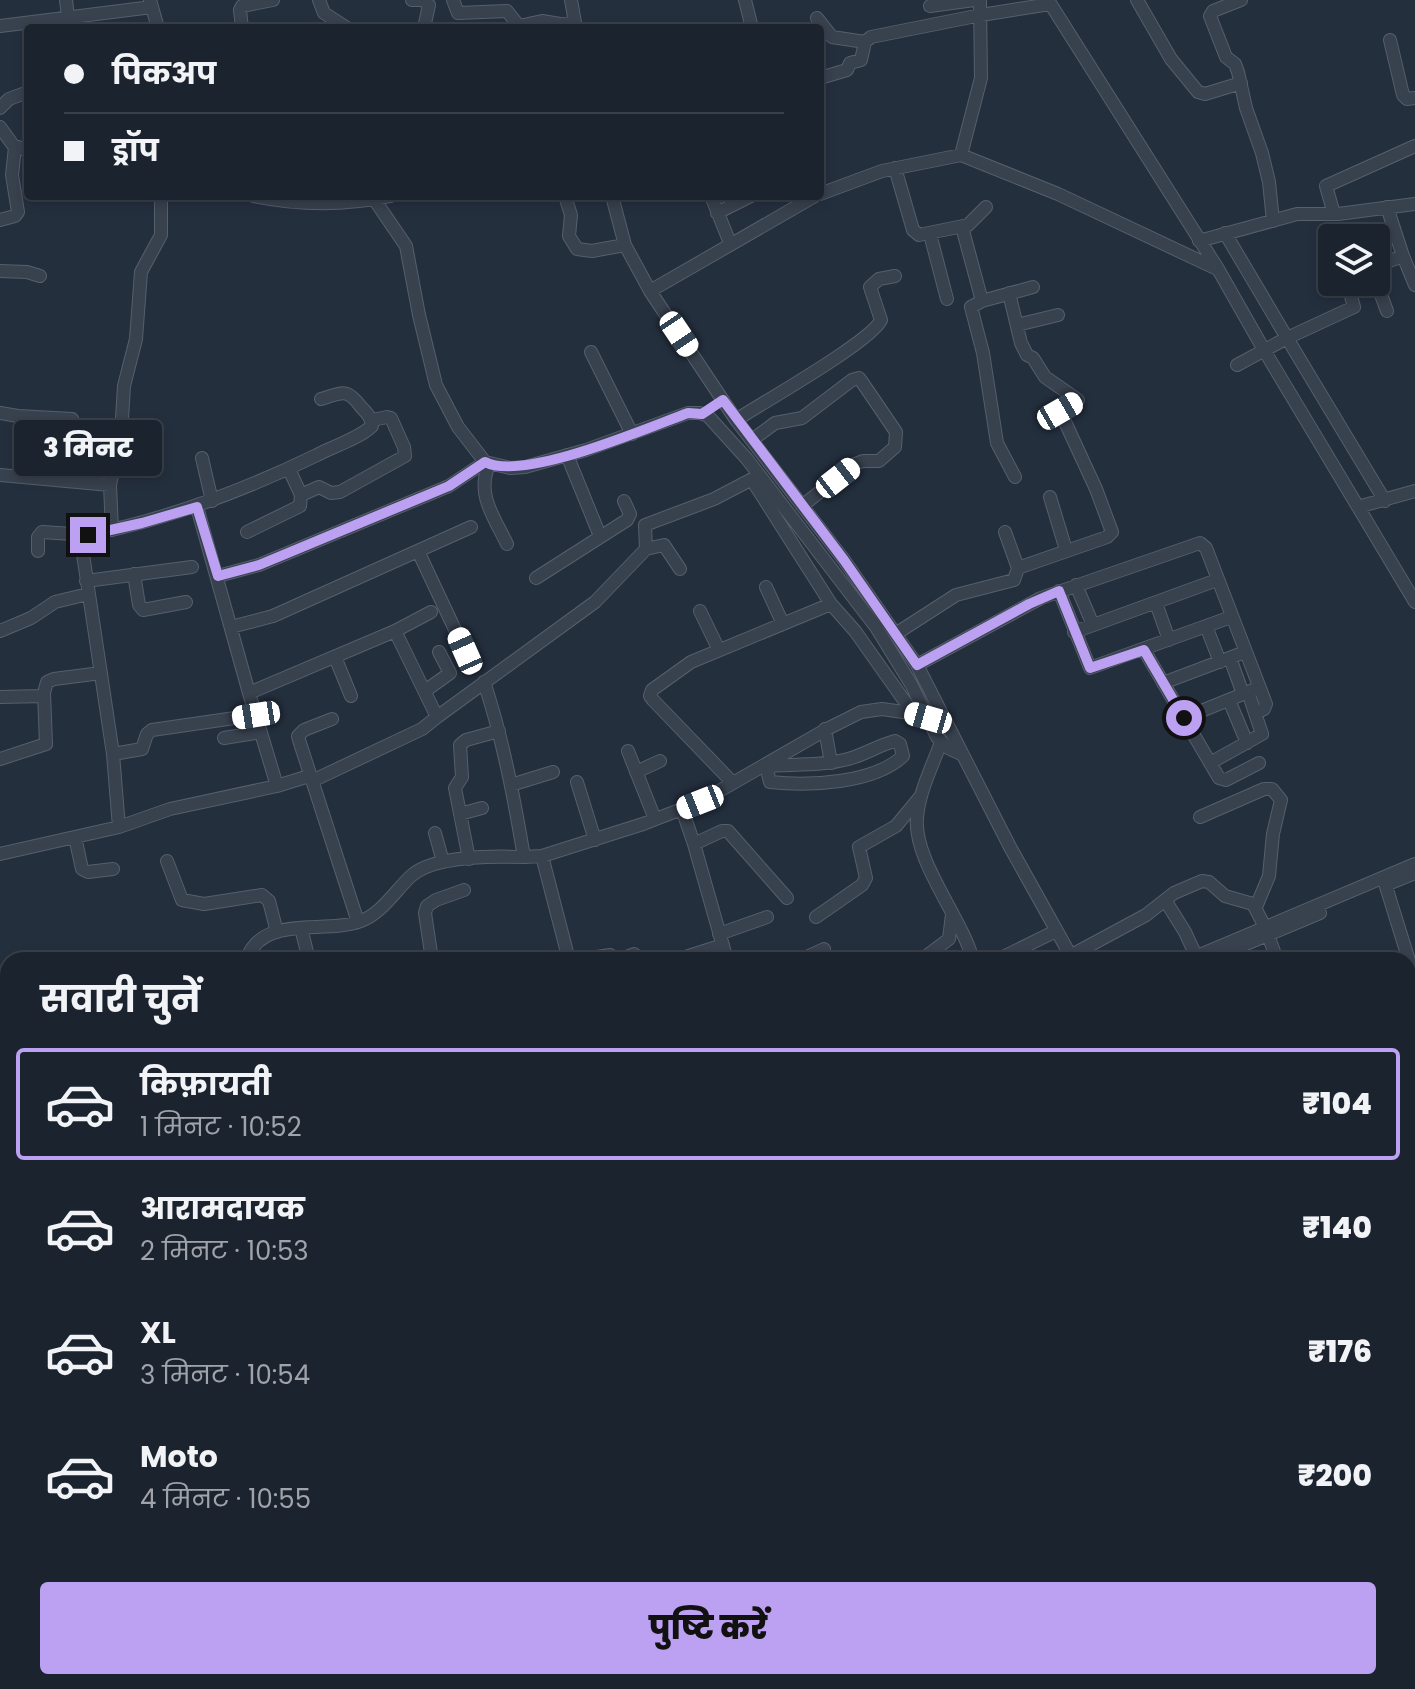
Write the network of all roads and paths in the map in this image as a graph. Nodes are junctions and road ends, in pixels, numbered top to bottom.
1 (66, 0) edge
2 (273, 0) edge
3 (319, 0) edge
4 (412, 0) edge
5 (453, 0) edge
6 (571, 0) edge
7 (745, 0) edge
8 (974, 0) edge
9 (980, 0) edge
10 (1137, 0) edge
11 (1241, 0) edge
12 (1049, 2) edge
13 (151, 3) edge
14 (242, 3) edge
15 (930, 6) dead end
16 (981, 15) junction
17 (68, 17) junction
18 (817, 18) dead end
19 (328, 22) edge
20 (36, 24) edge
21 (157, 24) edge
22 (242, 24) edge
23 (425, 24) edge
24 (514, 24) edge
25 (527, 24) edge
26 (560, 24) edge
27 (576, 24) edge
28 (751, 24) edge
29 (822, 24) edge
30 (24, 25) edge
31 (0, 26) edge
32 (824, 27) edge
33 (1390, 40) dead end
34 (865, 42) junction
35 (824, 77) edge
36 (1241, 83) junction
37 (24, 93) edge
38 (1415, 98) edge
39 (0, 108) edge
40 (0, 127) edge
41 (1415, 146) edge
42 (22, 149) edge
43 (961, 155) junction
44 (895, 168) junction
45 (824, 192) edge
46 (161, 200) edge
47 (280, 200) edge
48 (361, 200) edge
49 (375, 200) edge
50 (566, 200) edge
51 (613, 200) edge
52 (712, 200) edge
53 (743, 200) edge
54 (808, 200) edge
55 (1415, 204) edge
56 (986, 207) dead end
57 (1387, 207) junction
58 (717, 213) junction
59 (1334, 214) junction
60 (0, 220) edge
61 (1273, 221) junction
62 (962, 227) junction
63 (1225, 233) junction
64 (930, 234) junction
65 (1199, 241) junction
66 (730, 243) junction
67 (625, 245) junction
68 (1403, 256) junction
69 (1390, 261) edge
70 (1218, 269) junction
71 (0, 271) edge
72 (40, 276) dead end
73 (895, 276) dead end
74 (1415, 285) edge
75 (1033, 287) dead end
76 (650, 291) junction
77 (1009, 293) junction
78 (1351, 296) edge
79 (1382, 296) edge
80 (947, 299) dead end
81 (982, 301) junction
82 (1387, 311) dead end
83 (1058, 315) dead end
84 (1017, 325) junction
85 (1287, 338) junction
86 (1264, 350) junction
87 (591, 352) dead end
88 (1237, 365) dead end
89 (321, 399) dead end
90 (723, 400) junction
91 (0, 413) edge
92 (702, 414) junction
93 (372, 420) junction
94 (736, 420) junction
95 (632, 434) junction
96 (121, 435) junction
97 (752, 440) junction
98 (567, 455) junction
99 (202, 458) dead end
100 (487, 464) junction
101 (289, 469) junction
102 (0, 475) edge
103 (1015, 477) dead end
104 (755, 478) junction
105 (110, 485) junction
106 (1415, 491) edge
107 (301, 495) junction
108 (1050, 497) dead end
109 (212, 501) junction
110 (624, 501) dead end
111 (1385, 501) junction
112 (802, 506) junction
113 (197, 507) junction
114 (1358, 507) junction
115 (471, 527) dead end
116 (112, 530) junction
117 (247, 532) dead end
118 (1005, 532) dead end
119 (88, 535) junction
120 (600, 536) junction
121 (507, 544) dead end
122 (646, 549) junction
123 (1066, 550) junction
124 (38, 551) dead end
125 (418, 551) junction
126 (192, 567) dead end
127 (1018, 568) junction
128 (680, 569) dead end
129 (134, 574) junction
130 (218, 576) junction
131 (536, 578) dead end
132 (1217, 580) junction
133 (86, 581) junction
134 (1076, 585) junction
135 (766, 587) dead end
136 (1059, 591) junction
137 (88, 594) junction
138 (186, 602) dead end
139 (1415, 602) edge
140 (1156, 603) junction
141 (831, 604) junction
142 (700, 611) dead end
143 (431, 612) dead end
144 (1231, 617) junction
145 (783, 624) junction
146 (1093, 625) junction
147 (1206, 626) junction
148 (231, 627) junction
149 (0, 631) edge
150 (395, 631) junction
151 (1074, 632) junction
152 (897, 633) junction
153 (1169, 640) junction
154 (719, 650) junction
155 (1144, 650) junction
156 (465, 651) dead end
157 (439, 652) dead end
158 (1245, 652) junction
159 (335, 657) junction
160 (1225, 660) junction
161 (917, 665) junction
162 (101, 673) junction
163 (484, 682) junction
164 (1163, 683) junction
165 (425, 691) junction
166 (1250, 691) junction
167 (249, 693) junction
168 (44, 696) junction
169 (351, 696) dead end
170 (0, 697) edge
171 (1229, 700) junction
172 (910, 713) junction
173 (256, 715) junction
174 (437, 717) junction
175 (928, 718) junction
176 (1184, 718) junction
177 (332, 719) dead end
178 (825, 729) junction
179 (499, 731) junction
180 (261, 732) junction
181 (224, 738) dead end
182 (941, 742) junction
183 (1247, 743) junction
184 (628, 751) dead end
185 (113, 754) junction
186 (963, 755) junction
187 (0, 759) edge
188 (660, 761) dead end
189 (831, 763) junction
190 (1210, 763) junction
191 (1259, 763) dead end
192 (763, 766) junction
193 (553, 772) dead end
194 (636, 772) junction
195 (311, 778) junction
196 (577, 782) dead end
197 (732, 782) junction
198 (511, 785) junction
199 (277, 786) junction
200 (921, 796) junction
201 (482, 808) dead end
202 (682, 809) junction
203 (460, 814) junction
204 (1200, 817) dead end
205 (655, 819) junction
206 (119, 827) junction
207 (435, 833) dead end
208 (75, 837) junction
209 (595, 840) junction
210 (694, 844) junction
211 (0, 854) edge
212 (542, 856) junction
213 (524, 857) junction
214 (469, 859) junction
215 (167, 861) dead end
216 (443, 862) junction
217 (1415, 864) edge
218 (113, 869) dead end
219 (1415, 873) edge
220 (1384, 881) junction
221 (464, 890) dead end
222 (787, 898) dead end
223 (1165, 900) junction
224 (1256, 907) junction
225 (952, 911) junction
226 (767, 917) dead end
227 (816, 917) dead end
228 (358, 922) junction
229 (301, 928) junction
230 (1266, 929) junction
231 (1056, 931) junction
232 (277, 932) junction
233 (721, 939) junction
234 (824, 949) dead end
235 (251, 952) edge
236 (307, 952) edge
237 (431, 952) edge
238 (567, 952) edge
239 (693, 952) edge
240 (725, 952) edge
241 (817, 952) edge
242 (932, 952) edge
243 (970, 952) edge
244 (1013, 952) edge
245 (1068, 952) edge
246 (1082, 952) edge
247 (1194, 952) edge
248 (1213, 952) edge
249 (1274, 952) edge
250 (1406, 952) edge

1 - 17 street
2 - 14 street
3 - 19 street
4 - 23 street
5 - 24 street
6 - 27 street
7 - 28 street
8 - 15 street
9 - 16 street
10 - 36 street
11 - 36 street
12 - 16 street
12 - 65 street
13 - 17 street
13 - 21 street
14 - 22 street
16 - 34 street
16 - 43 street
17 - 20 street
18 - 29 street
25 - 26 street
30 - 31 street
32 - 34 street
33 - 38 street
34 - 35 street
36 - 61 street
37 - 39 street
40 - 42 street
41 - 59 street
42 - 60 street
43 - 44 street
43 - 70 street
44 - 45 street
44 - 64 street
46 - 96 street
47 - 48 street
49 - 100 street
50 - 67 street
51 - 67 street
52 - 58 street
53 - 58 street
54 - 66 street
55 - 57 street
56 - 62 street
57 - 59 street
57 - 68 street
58 - 66 street
59 - 61 street
61 - 63 street
62 - 64 street
62 - 81 street
63 - 65 street
63 - 85 street
64 - 80 street
65 - 70 street
66 - 76 street
67 - 76 street
68 - 69 street
68 - 74 street
70 - 86 street
71 - 72 street
73 - 94 street
75 - 77 street
76 - 90 street
77 - 81 street
77 - 84 street
78 - 85 street
79 - 82 street
81 - 103 street
83 - 84 street
84 - 123 street
85 - 86 street
85 - 111 street
86 - 88 street
86 - 114 street
87 - 95 street
89 - 93 street
90 - 92 street
90 - 94 street
91 - 96 street
92 - 95 street
92 - 104 street
93 - 101 street
93 - 107 street
94 - 97 street
95 - 98 street
96 - 105 street
97 - 112 street
97 - 112 street
98 - 100 street
98 - 120 street
99 - 109 street
100 - 121 street
100 - 130 street
101 - 107 street
101 - 109 street
102 - 105 street
104 - 122 street
104 - 141 street
104 - 175 street
105 - 116 street
106 - 111 street
107 - 117 street
108 - 123 street
109 - 113 street
110 - 120 street
111 - 114 street
112 - 152 street
113 - 116 street
113 - 130 street
114 - 139 street
115 - 125 street
116 - 119 street
118 - 127 street
119 - 124 street
119 - 133 street
120 - 131 street
122 - 128 street
122 - 163 street
123 - 127 street
125 - 148 street
125 - 156 street
126 - 129 street
127 - 152 street
129 - 133 street
129 - 138 street
130 - 148 street
132 - 134 street
132 - 140 street
132 - 144 street
133 - 137 street
134 - 136 street
134 - 146 street
135 - 145 street
136 - 151 street
136 - 161 street
137 - 149 street
137 - 162 street
140 - 146 street
140 - 153 street
141 - 145 street
141 - 172 street
142 - 154 street
143 - 150 street
144 - 147 street
144 - 158 street
145 - 154 street
146 - 151 street
147 - 153 street
147 - 160 street
148 - 167 street
150 - 159 street
150 - 165 street
151 - 155 street
152 - 161 street
153 - 155 street
154 - 197 street
155 - 164 street
157 - 165 street
158 - 160 street
158 - 166 street
159 - 167 street
159 - 169 street
160 - 164 street
160 - 166 street
161 - 186 street
162 - 168 street
162 - 185 street
163 - 174 street
163 - 179 street
164 - 176 street
165 - 174 street
166 - 171 street
166 - 183 street
167 - 173 street
168 - 170 street
168 - 187 street
171 - 176 street
171 - 183 street
172 - 175 street
172 - 178 street
173 - 180 street
173 - 185 street
174 - 195 street
175 - 182 street
176 - 190 street
177 - 195 street
178 - 189 street
178 - 192 street
179 - 198 street
179 - 203 street
180 - 181 street
180 - 199 street
182 - 186 street
182 - 200 street
183 - 190 street
184 - 194 street
185 - 206 street
186 - 231 street
188 - 194 street
189 - 192 street
189 - 192 street
190 - 191 street
192 - 197 street
193 - 198 street
194 - 205 street
195 - 199 street
195 - 228 street
196 - 209 street
197 - 202 street
198 - 213 street
199 - 206 street
200 - 225 street
200 - 227 street
201 - 203 street
202 - 205 street
202 - 210 street
203 - 214 street
204 - 224 street
205 - 209 street
206 - 208 street
207 - 216 street
208 - 211 street
208 - 218 street
209 - 212 street
210 - 222 street
210 - 233 street
212 - 213 street
212 - 238 street
213 - 214 street
214 - 216 street
215 - 232 street
216 - 228 street
217 - 220 street
219 - 220 street
220 - 230 street
220 - 250 street
221 - 237 street
223 - 224 street
223 - 246 street
223 - 247 street
224 - 230 street
225 - 242 street
225 - 243 street
226 - 233 street
228 - 229 street
229 - 232 street
229 - 236 street
230 - 248 street
230 - 249 street
231 - 244 street
231 - 245 street
232 - 235 street
233 - 239 street
233 - 240 street
234 - 241 street

